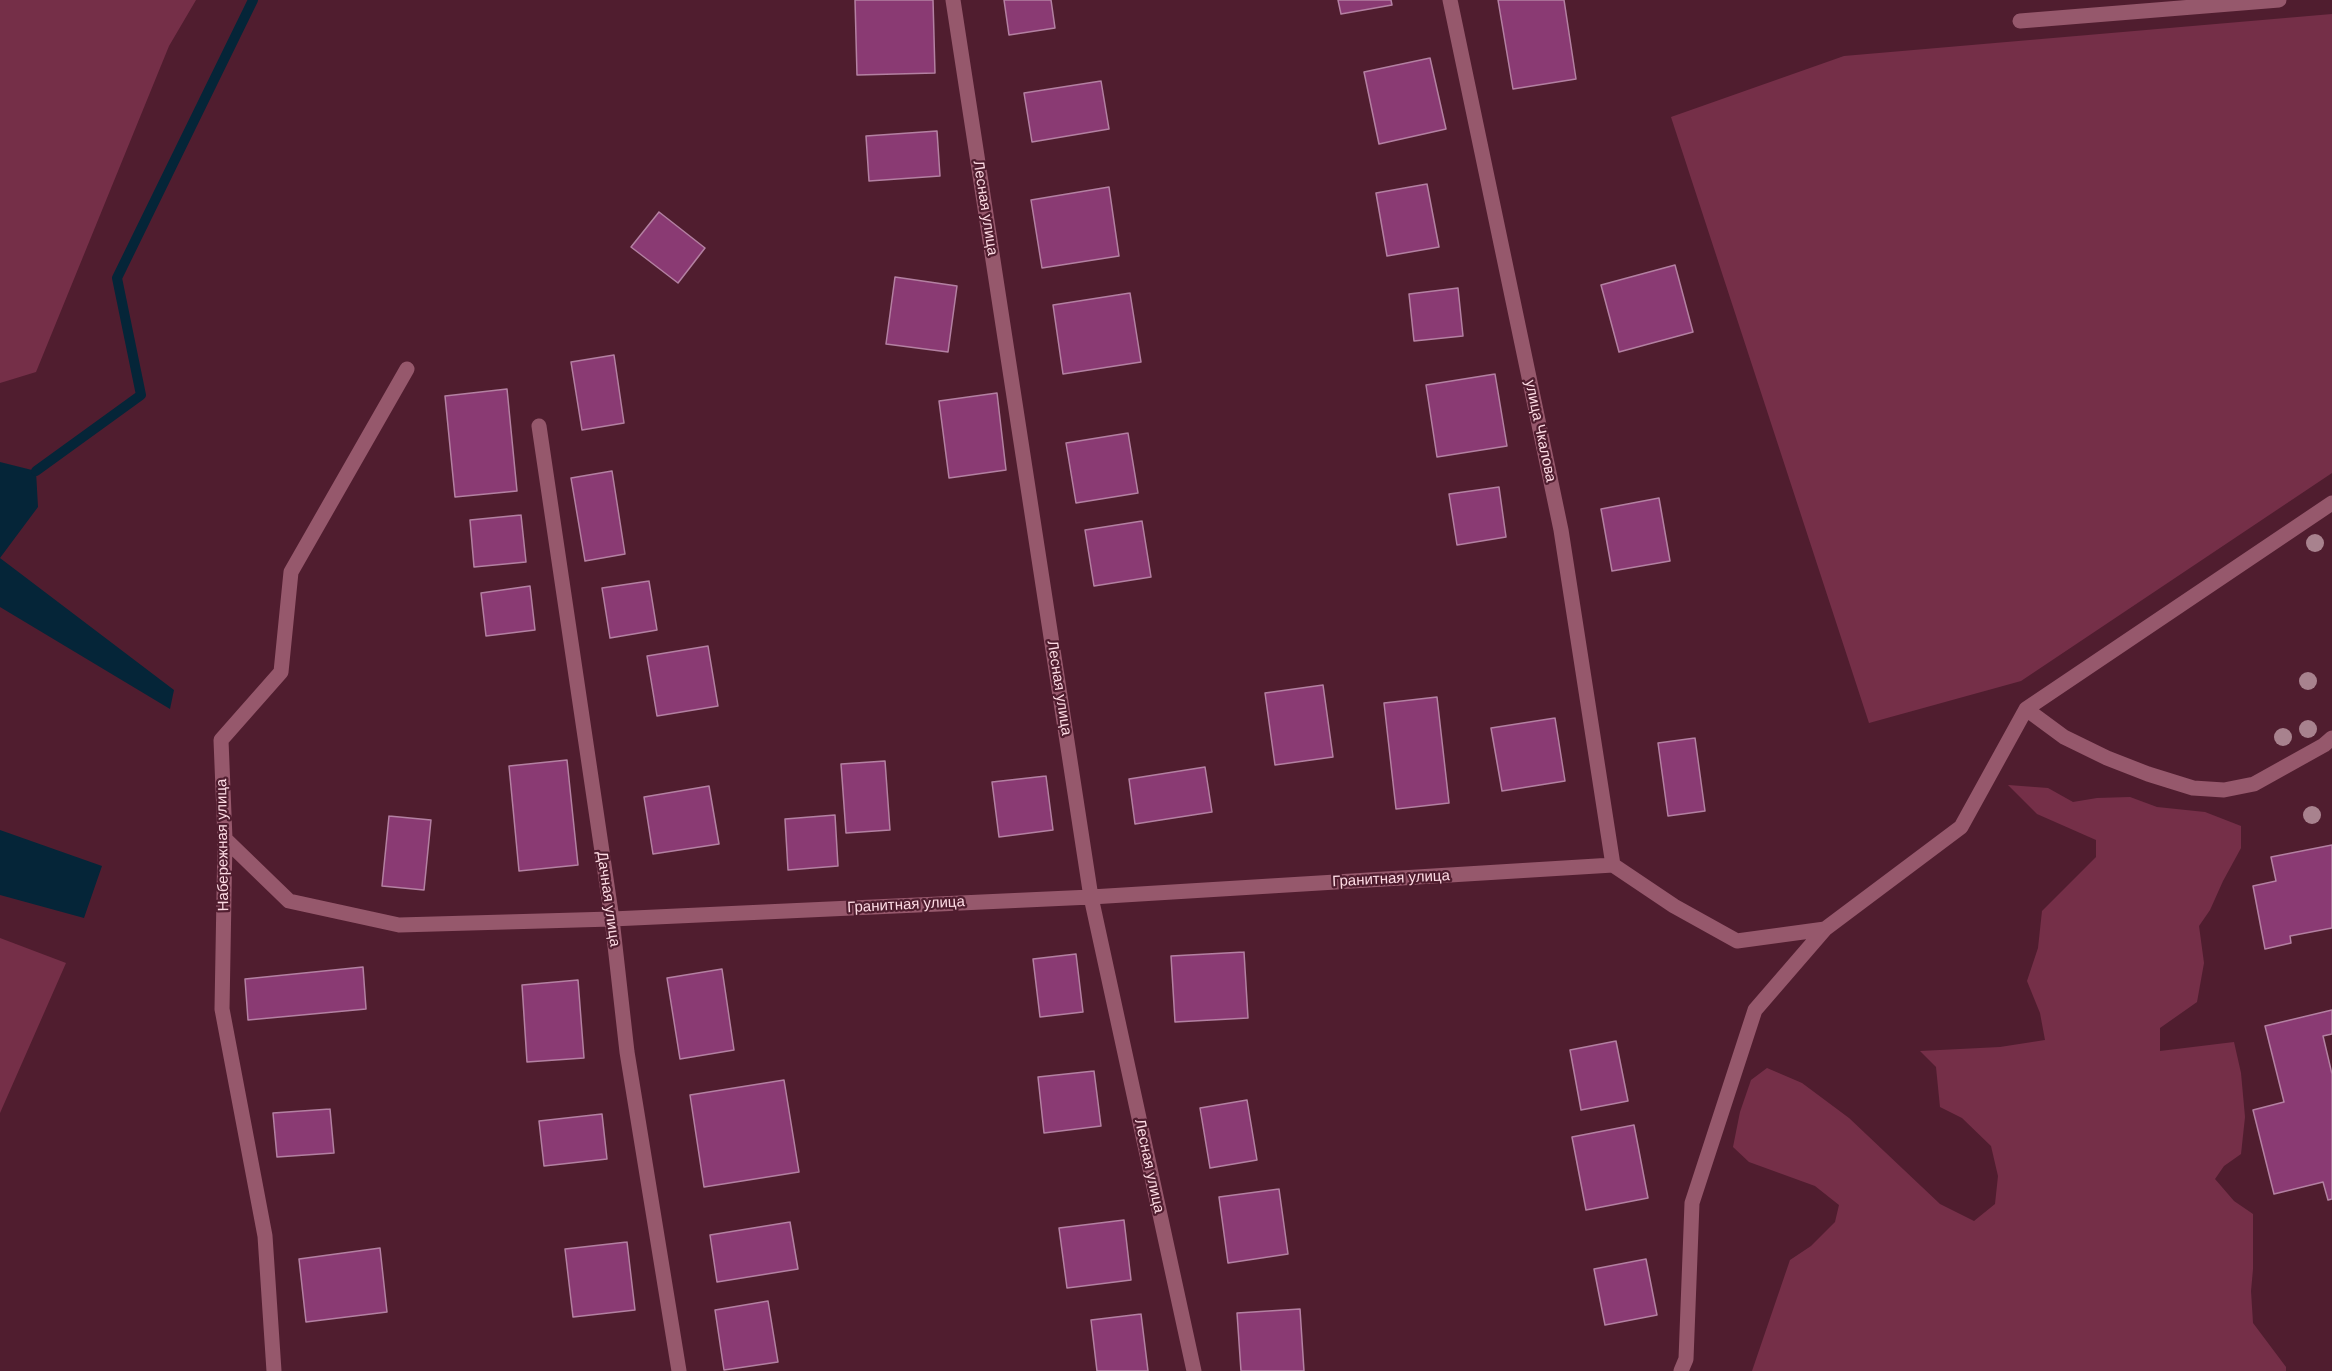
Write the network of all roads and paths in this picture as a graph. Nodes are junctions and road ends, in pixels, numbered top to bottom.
1 (953, 0) edge
2 (1450, 0) edge
3 (2280, 0) edge
4 (2020, 21) dead end
5 (407, 369) dead end
6 (539, 426) dead end
7 (2332, 503) edge
8 (2026, 709) junction
9 (2332, 738) edge
10 (225, 839) junction
11 (1613, 865) junction
12 (1091, 897) junction
13 (612, 919) junction
14 (1825, 929) junction
15 (274, 1371) edge
16 (679, 1371) edge
17 (1194, 1371) edge
18 (1681, 1371) edge

1 - 12 street, Лесная улица
2 - 11 street, улица Чкалова
3 - 4 street
5 - 10 street, Набережная улица
6 - 13 street, Дачная улица
7 - 8 street
8 - 9 street
8 - 14 street
10 - 13 street, Гранитная улица
10 - 15 street, Набережная улица
11 - 12 street, Гранитная улица
11 - 14 street
12 - 13 street, Гранитная улица
12 - 17 street, Лесная улица
13 - 16 street, Дачная улица
14 - 18 street

